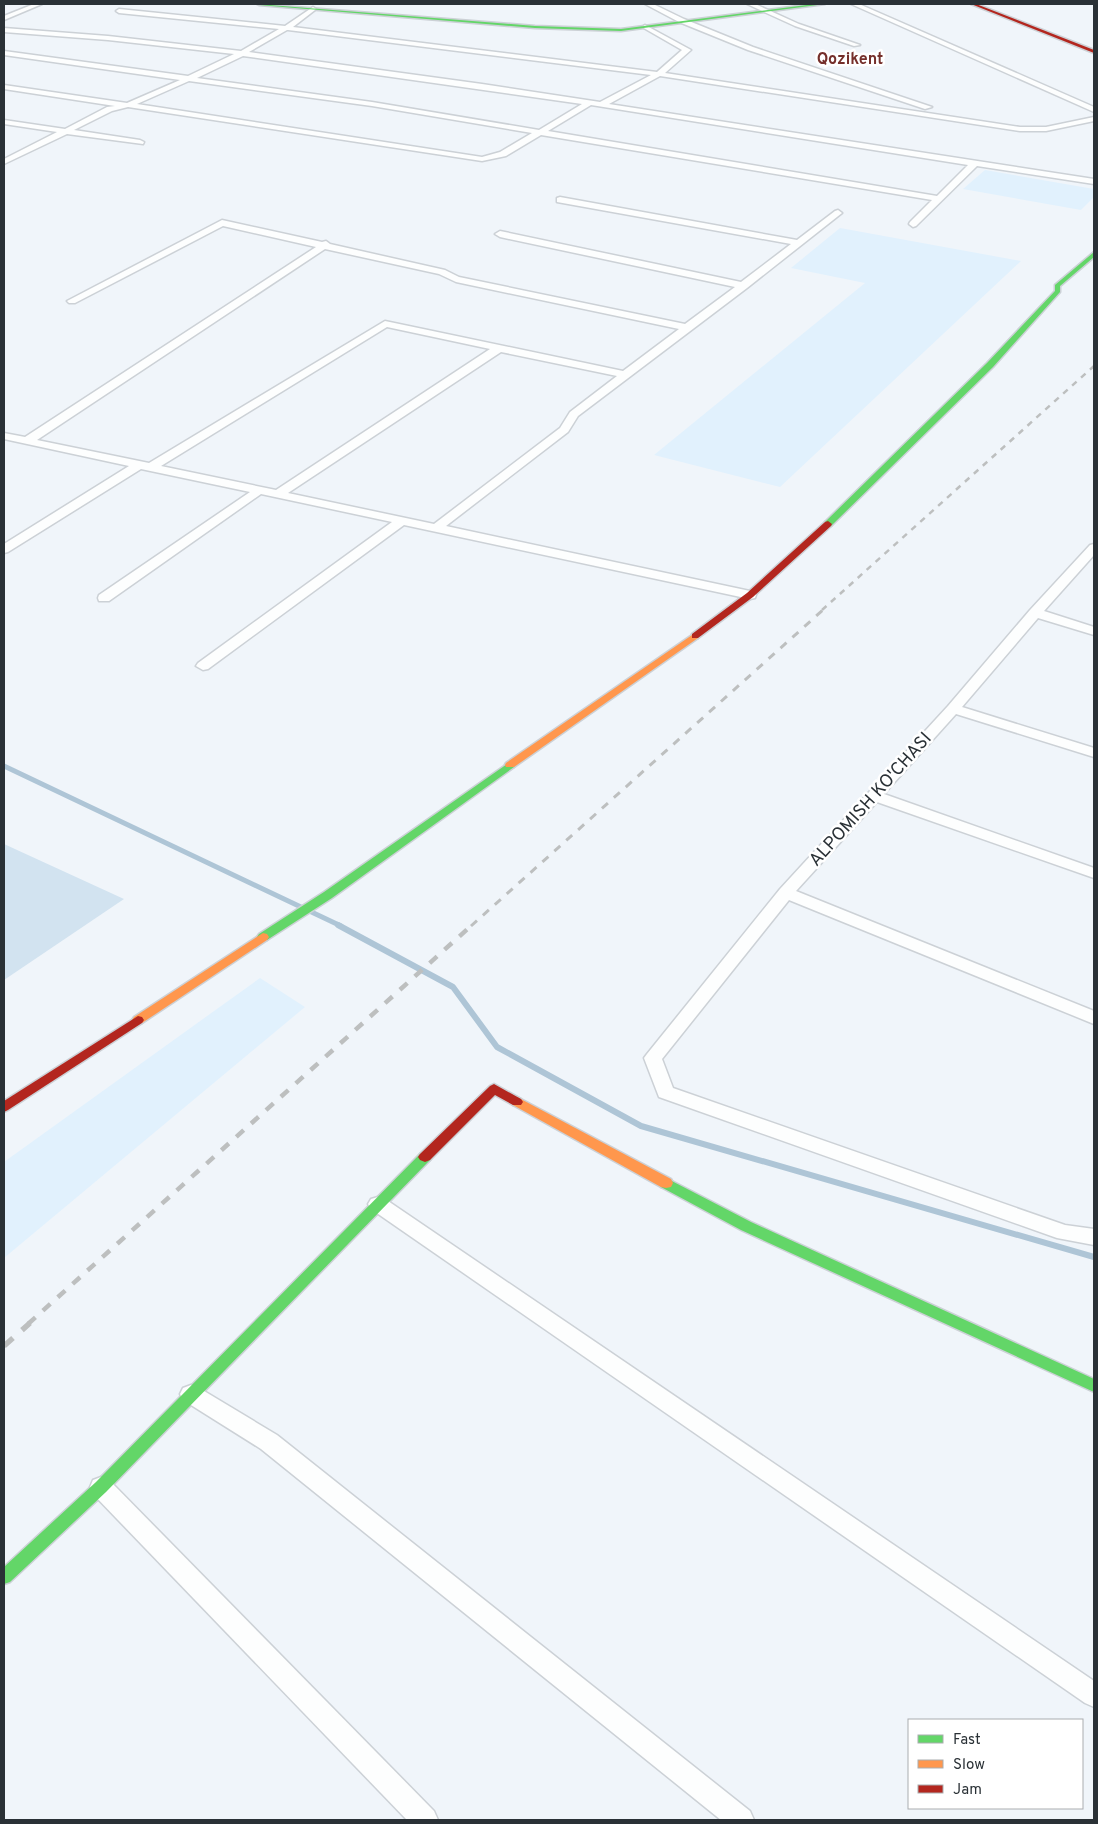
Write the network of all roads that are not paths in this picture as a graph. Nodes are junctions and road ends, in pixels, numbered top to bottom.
1 (39, 4) edge
2 (259, 4) edge
3 (648, 4) edge
4 (750, 4) edge
5 (823, 4) edge
6 (854, 4) edge
7 (973, 4) edge
8 (313, 9) junction
9 (119, 11) dead end
10 (764, 11) junction
11 (5, 17) edge
12 (684, 22) junction
13 (645, 27) junction
14 (288, 28) junction
15 (4, 30) edge
16 (856, 45) dead end
17 (1094, 52) edge
18 (4, 53) edge
19 (240, 53) junction
20 (659, 74) junction
21 (187, 79) junction
22 (4, 87) edge
23 (590, 102) junction
24 (602, 104) junction
25 (128, 105) junction
26 (1094, 110) edge
27 (1094, 119) edge
28 (4, 122) edge
29 (973, 122) junction
30 (65, 132) junction
31 (540, 132) junction
32 (140, 142) dead end
33 (4, 162) edge
34 (975, 163) junction
35 (1094, 182) edge
36 (939, 199) junction
37 (560, 200) dead end
38 (838, 213) dead end
39 (913, 224) dead end
40 (500, 234) dead end
41 (799, 243) junction
42 (326, 244) junction
43 (1094, 254) edge
44 (1094, 264) edge
45 (744, 286) junction
46 (1058, 291) junction
47 (72, 301) dead end
48 (688, 328) junction
49 (499, 348) junction
50 (626, 375) junction
51 (5, 437) edge
52 (27, 440) junction
53 (145, 466) junction
54 (260, 490) junction
55 (278, 494) junction
56 (401, 520) junction
57 (436, 528) junction
58 (1094, 548) edge
59 (4, 549) edge
60 (1078, 566) junction
61 (1094, 570) edge
62 (750, 595) junction
63 (104, 598) dead end
64 (1035, 613) junction
65 (1094, 631) edge
66 (203, 666) dead end
67 (953, 709) junction
68 (1094, 753) edge
69 (874, 796) junction
70 (1094, 873) edge
71 (786, 893) junction
72 (1094, 1018) edge
73 (4, 1106) edge
74 (378, 1204) junction
75 (1094, 1237) edge
76 (1094, 1386) edge
77 (191, 1394) junction
78 (101, 1487) junction
79 (4, 1577) edge
80 (1094, 1695) edge
81 (425, 1820) edge
82 (741, 1820) edge

1 - 11 street
2 - 8 main road
3 - 12 street
4 - 10 street
5 - 10 main road
6 - 26 street
7 - 17 main road
8 - 13 main road
8 - 14 street
9 - 14 street
10 - 12 main road
10 - 16 street
12 - 13 main road
12 - 29 street
13 - 20 street
14 - 19 street
14 - 20 street
15 - 19 street
18 - 21 street
19 - 21 street
19 - 23 street
20 - 24 street
20 - 29 street
21 - 25 street
21 - 31 street
22 - 25 street
23 - 24 street
23 - 31 street
24 - 34 street
25 - 30 street
25 - 31 street
27 - 29 street
28 - 30 street
30 - 32 street
30 - 33 street
31 - 36 street
34 - 35 street
34 - 36 street
36 - 39 street
37 - 41 street
38 - 41 street
40 - 45 street
41 - 45 street
42 - 47 street
42 - 48 street
42 - 52 street
43 - 46 main road
44 - 46 main road
45 - 48 street
46 - 62 main road
48 - 50 street
49 - 50 street
49 - 53 street
49 - 55 street
50 - 57 street
51 - 52 street
52 - 53 street
53 - 54 street
53 - 59 street
54 - 55 street
54 - 63 street
55 - 56 street
56 - 57 street
56 - 66 street
57 - 62 street
58 - 60 street, ALPOMISH KO'CHASI
60 - 61 street
60 - 64 street, ALPOMISH KO'CHASI
62 - 73 main road
64 - 65 street
64 - 67 street, ALPOMISH KO'CHASI
67 - 68 street
67 - 69 street, ALPOMISH KO'CHASI
69 - 70 street
69 - 71 street, ALPOMISH KO'CHASI
71 - 72 street
71 - 75 street, ALPOMISH KO'CHASI
74 - 76 main road
74 - 77 main road
74 - 80 street
77 - 78 main road
77 - 82 street
78 - 79 main road
78 - 81 street

